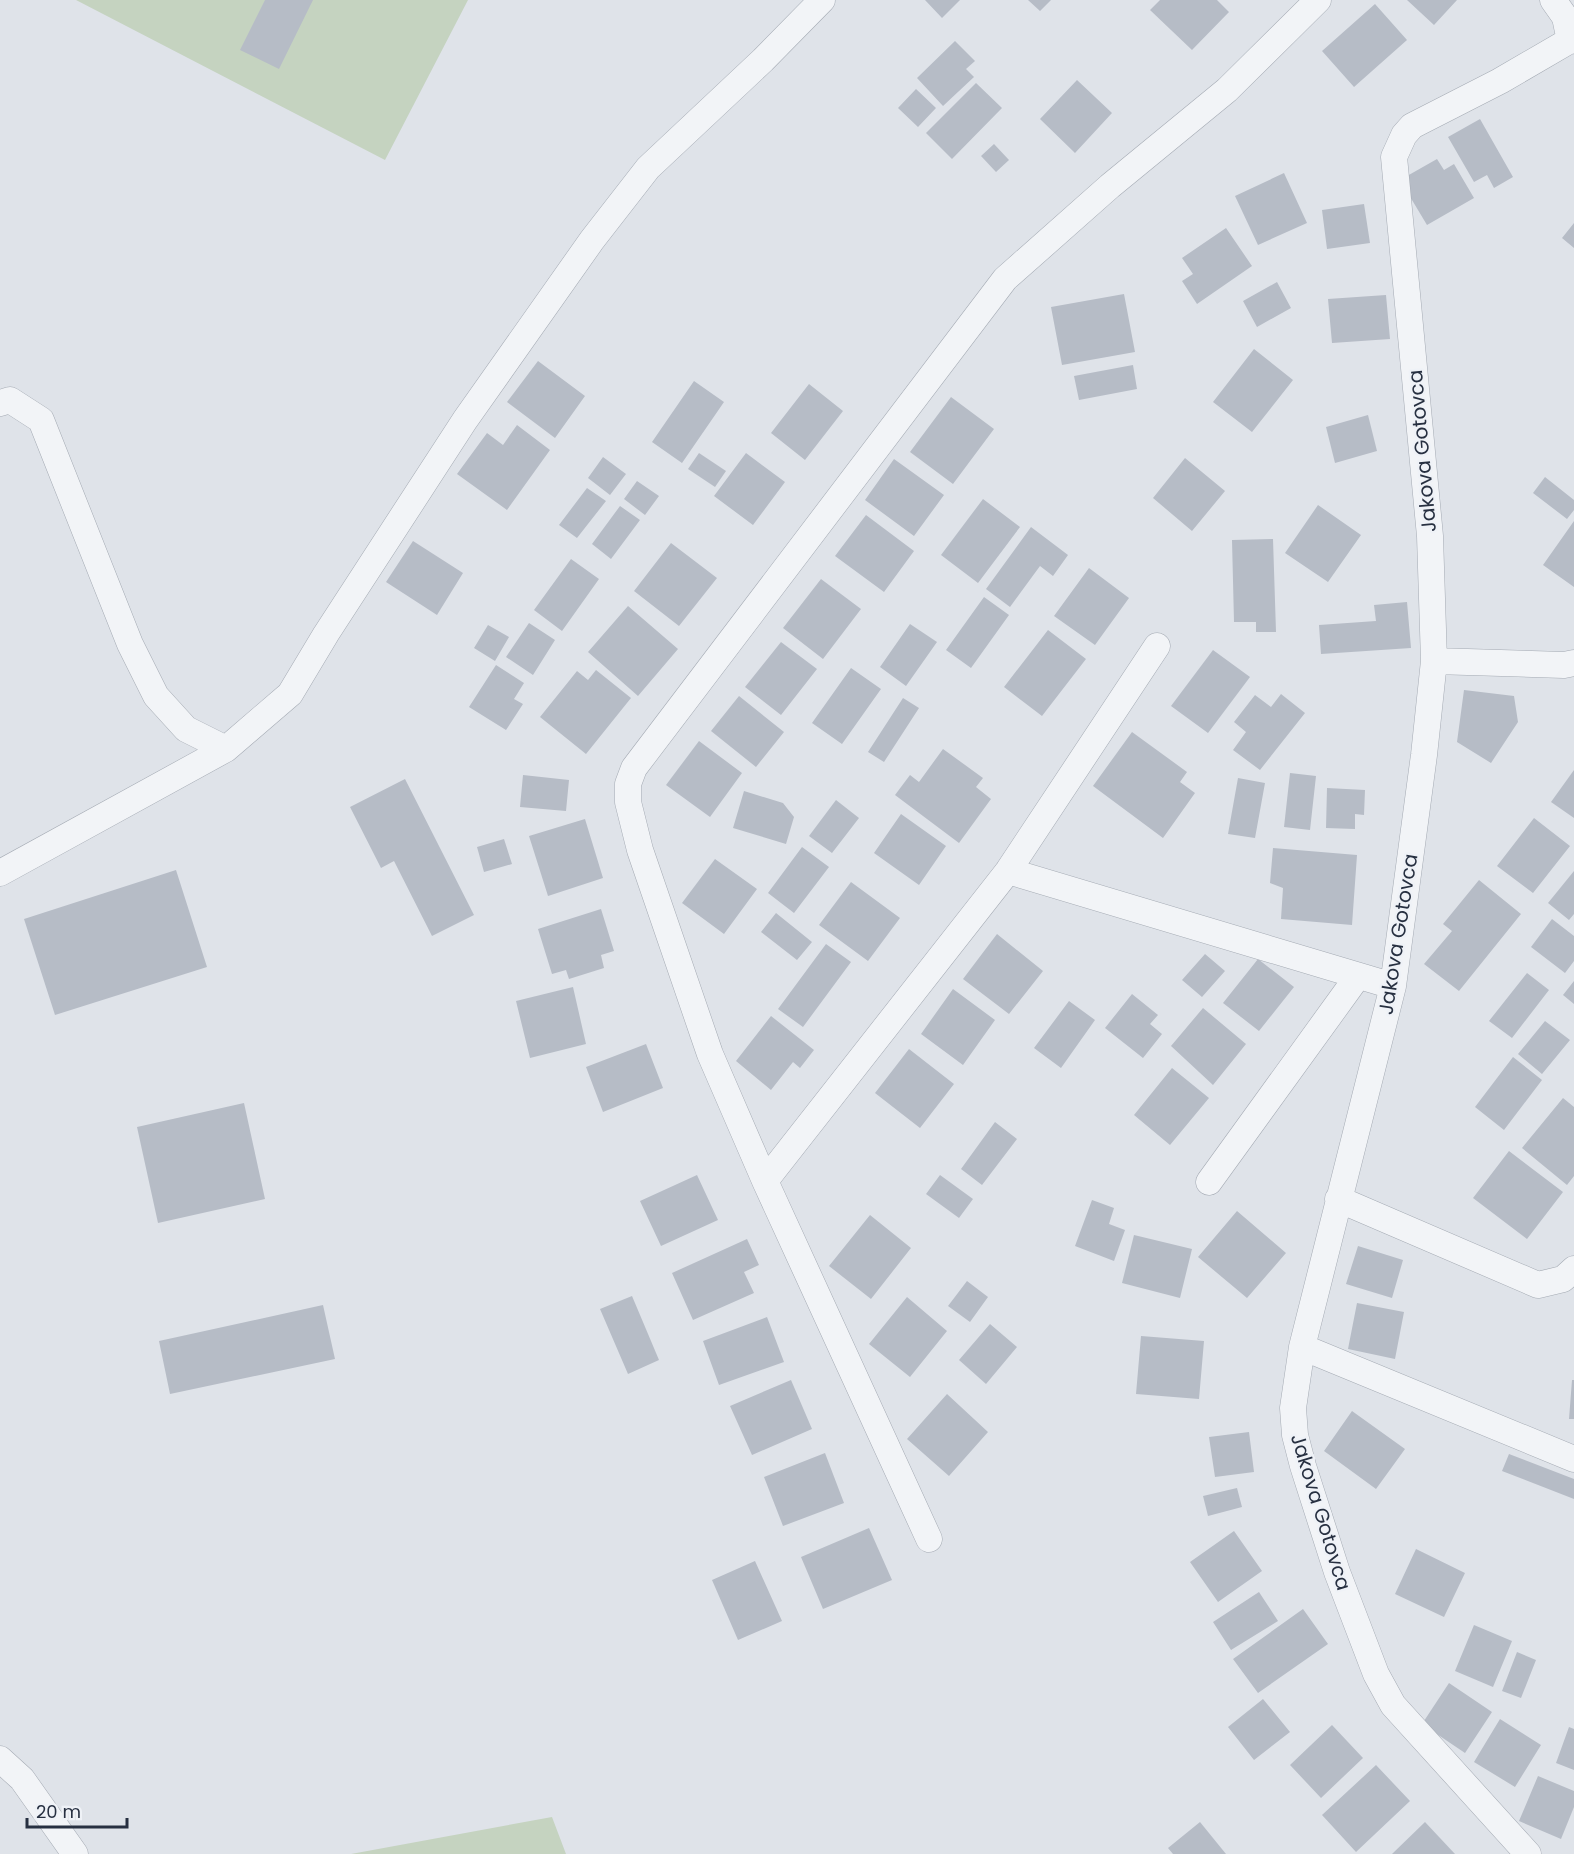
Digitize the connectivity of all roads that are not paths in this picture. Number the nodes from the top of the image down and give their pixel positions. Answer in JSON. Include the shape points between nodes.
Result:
{"nodes":[{"id":1,"x":822,"y":0,"type":"edge"},
{"id":2,"x":1318,"y":0,"type":"edge"},
{"id":3,"x":1554,"y":0,"type":"edge"},
{"id":4,"x":1572,"y":40,"type":"edge"},
{"id":5,"x":0,"y":403,"type":"edge"},
{"id":6,"x":1158,"y":646,"type":"dead end"},
{"id":7,"x":1434,"y":661,"type":"junction"},
{"id":8,"x":1574,"y":663,"type":"edge"},
{"id":9,"x":226,"y":749,"type":"junction"},
{"id":10,"x":1008,"y":871,"type":"junction"},
{"id":11,"x":0,"y":873,"type":"edge"},
{"id":12,"x":1358,"y":976,"type":"junction"},
{"id":13,"x":1393,"y":986,"type":"junction"},
{"id":14,"x":765,"y":1181,"type":"junction"},
{"id":15,"x":1209,"y":1182,"type":"dead end"},
{"id":16,"x":1338,"y":1199,"type":"junction"},
{"id":17,"x":1574,"y":1269,"type":"edge"},
{"id":18,"x":1302,"y":1347,"type":"junction"},
{"id":19,"x":1574,"y":1459,"type":"edge"},
{"id":20,"x":929,"y":1539,"type":"dead end"},
{"id":21,"x":0,"y":1759,"type":"edge"},
{"id":22,"x":75,"y":1854,"type":"edge"},
{"id":23,"x":1528,"y":1854,"type":"edge"}],
"edges":[{"from":1,"to":9,"type":"street","via":[[648,168],[465,420],[290,694]]},
{"from":2,"to":14,"type":"street","via":[[1227,90],[1005,279],[634,768],[628,784],[628,802],[640,850],[710,1054]]},
{"from":3,"to":4,"type":"street","via":[[1565,17]]},
{"from":4,"to":7,"type":"street","name":"Jakova Gotovca","via":[[1413,126],[1394,157],[1430,536]]},
{"from":5,"to":9,"type":"street","via":[[10,400],[41,420],[130,644],[156,696],[186,729]]},
{"from":6,"to":10,"type":"street"},
{"from":7,"to":8,"type":"street"},
{"from":7,"to":13,"type":"street","name":"Jakova Gotovca"},
{"from":9,"to":11,"type":"street"},
{"from":10,"to":12,"type":"street"},
{"from":10,"to":14,"type":"street"},
{"from":12,"to":13,"type":"street"},
{"from":12,"to":15,"type":"street"},
{"from":13,"to":16,"type":"street","name":"Jakova Gotovca"},
{"from":14,"to":20,"type":"street"},
{"from":16,"to":17,"type":"street","via":[[1538,1285],[1563,1279]]},
{"from":16,"to":18,"type":"street","name":"Jakova Gotovca"},
{"from":18,"to":19,"type":"street"},
{"from":18,"to":23,"type":"street","name":"Jakova Gotovca","via":[[1293,1408],[1295,1435],[1337,1572],[1376,1674],[1399,1713]]},
{"from":21,"to":22,"type":"street","via":[[22,1779]]}]}
